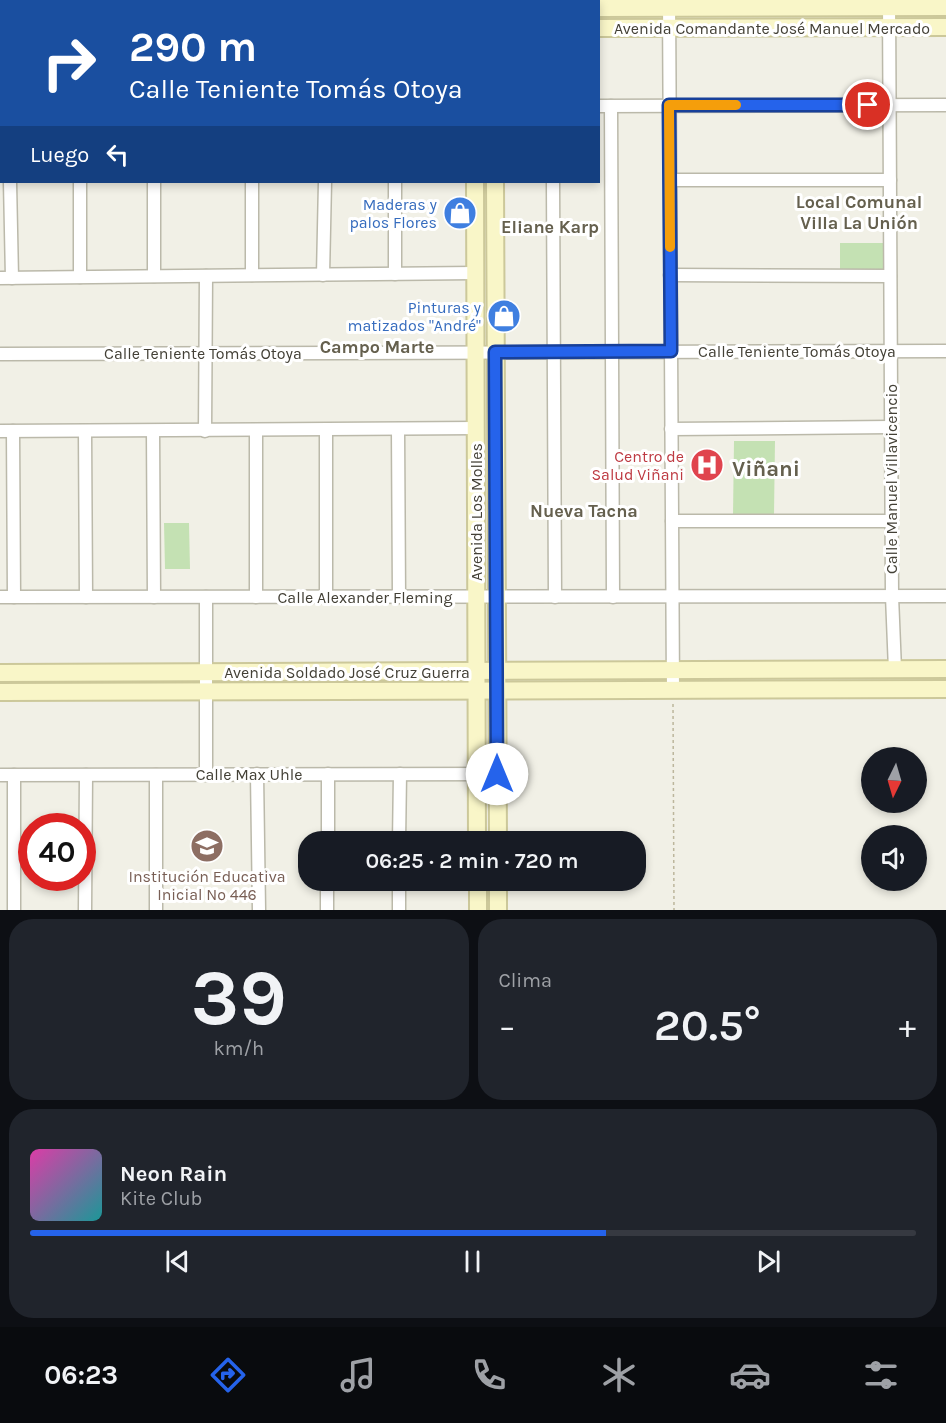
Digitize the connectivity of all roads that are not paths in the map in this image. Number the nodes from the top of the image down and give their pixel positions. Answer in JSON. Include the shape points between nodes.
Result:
{"nodes":[{"id":1,"x":889,"y":3,"type":"edge"},
{"id":2,"x":669,"y":4,"type":"edge"},
{"id":3,"x":946,"y":7,"type":"edge"},
{"id":4,"x":600,"y":8,"type":"edge"},
{"id":5,"x":889,"y":27,"type":"junction"},
{"id":6,"x":946,"y":27,"type":"edge"},
{"id":7,"x":600,"y":28,"type":"edge"},
{"id":8,"x":669,"y":28,"type":"junction"},
{"id":9,"x":669,"y":105,"type":"junction"},
{"id":10,"x":890,"y":105,"type":"junction"},
{"id":11,"x":946,"y":105,"type":"edge"},
{"id":12,"x":605,"y":106,"type":"edge"},
{"id":13,"x":670,"y":180,"type":"junction"},
{"id":14,"x":890,"y":180,"type":"junction"},
{"id":15,"x":10,"y":183,"type":"edge"},
{"id":16,"x":80,"y":183,"type":"edge"},
{"id":17,"x":154,"y":183,"type":"edge"},
{"id":18,"x":252,"y":183,"type":"edge"},
{"id":19,"x":325,"y":183,"type":"edge"},
{"id":20,"x":395,"y":183,"type":"edge"},
{"id":21,"x":475,"y":183,"type":"edge"},
{"id":22,"x":495,"y":183,"type":"edge"},
{"id":23,"x":553,"y":183,"type":"edge"},
{"id":24,"x":475,"y":273,"type":"junction"},
{"id":25,"x":395,"y":274,"type":"junction"},
{"id":26,"x":252,"y":275,"type":"junction"},
{"id":27,"x":323,"y":275,"type":"junction"},
{"id":28,"x":670,"y":275,"type":"junction"},
{"id":29,"x":154,"y":276,"type":"junction"},
{"id":30,"x":206,"y":276,"type":"junction"},
{"id":31,"x":890,"y":276,"type":"junction"},
{"id":32,"x":80,"y":277,"type":"junction"},
{"id":33,"x":6,"y":278,"type":"edge"},
{"id":34,"x":554,"y":351,"type":"junction"},
{"id":35,"x":611,"y":351,"type":"junction"},
{"id":36,"x":671,"y":351,"type":"junction"},
{"id":37,"x":891,"y":351,"type":"junction"},
{"id":38,"x":946,"y":351,"type":"edge"},
{"id":39,"x":476,"y":352,"type":"junction"},
{"id":40,"x":495,"y":352,"type":"junction"},
{"id":41,"x":205,"y":353,"type":"junction"},
{"id":42,"x":0,"y":354,"type":"edge"},
{"id":43,"x":891,"y":427,"type":"junction"},
{"id":44,"x":476,"y":428,"type":"junction"},
{"id":45,"x":398,"y":429,"type":"junction"},
{"id":46,"x":671,"y":429,"type":"junction"},
{"id":47,"x":256,"y":430,"type":"junction"},
{"id":48,"x":326,"y":430,"type":"junction"},
{"id":49,"x":14,"y":431,"type":"junction"},
{"id":50,"x":85,"y":431,"type":"junction"},
{"id":51,"x":153,"y":431,"type":"junction"},
{"id":52,"x":205,"y":431,"type":"junction"},
{"id":53,"x":0,"y":432,"type":"edge"},
{"id":54,"x":672,"y":521,"type":"junction"},
{"id":55,"x":892,"y":521,"type":"junction"},
{"id":56,"x":892,"y":596,"type":"junction"},
{"id":57,"x":946,"y":596,"type":"edge"},
{"id":58,"x":0,"y":597,"type":"edge"},
{"id":59,"x":14,"y":597,"type":"junction"},
{"id":60,"x":86,"y":597,"type":"junction"},
{"id":61,"x":154,"y":597,"type":"junction"},
{"id":62,"x":206,"y":597,"type":"junction"},
{"id":63,"x":256,"y":597,"type":"junction"},
{"id":64,"x":326,"y":597,"type":"junction"},
{"id":65,"x":399,"y":597,"type":"junction"},
{"id":66,"x":477,"y":597,"type":"junction"},
{"id":67,"x":496,"y":597,"type":"junction"},
{"id":68,"x":555,"y":597,"type":"junction"},
{"id":69,"x":613,"y":597,"type":"junction"},
{"id":70,"x":672,"y":597,"type":"junction"},
{"id":71,"x":895,"y":669,"type":"junction"},
{"id":72,"x":946,"y":669,"type":"edge"},
{"id":73,"x":673,"y":670,"type":"junction"},
{"id":74,"x":477,"y":671,"type":"junction"},
{"id":75,"x":497,"y":671,"type":"junction"},
{"id":76,"x":206,"y":672,"type":"junction"},
{"id":77,"x":0,"y":673,"type":"edge"},
{"id":78,"x":946,"y":689,"type":"edge"},
{"id":79,"x":477,"y":690,"type":"junction"},
{"id":80,"x":497,"y":690,"type":"junction"},
{"id":81,"x":673,"y":690,"type":"junction"},
{"id":82,"x":0,"y":692,"type":"edge"},
{"id":83,"x":206,"y":692,"type":"junction"},
{"id":84,"x":206,"y":774,"type":"junction"},
{"id":85,"x":257,"y":774,"type":"junction"},
{"id":86,"x":328,"y":774,"type":"junction"},
{"id":87,"x":399,"y":774,"type":"junction"},
{"id":88,"x":477,"y":774,"type":"junction"},
{"id":89,"x":497,"y":774,"type":"junction"},
{"id":90,"x":0,"y":775,"type":"edge"},
{"id":91,"x":14,"y":775,"type":"junction"},
{"id":92,"x":86,"y":775,"type":"junction"},
{"id":93,"x":156,"y":775,"type":"junction"},
{"id":94,"x":327,"y":831,"type":"edge"},
{"id":95,"x":399,"y":831,"type":"edge"},
{"id":96,"x":477,"y":831,"type":"edge"},
{"id":97,"x":498,"y":831,"type":"edge"},
{"id":98,"x":327,"y":891,"type":"edge"},
{"id":99,"x":399,"y":891,"type":"edge"},
{"id":100,"x":478,"y":891,"type":"edge"},
{"id":101,"x":498,"y":891,"type":"edge"},
{"id":102,"x":14,"y":910,"type":"edge"},
{"id":103,"x":85,"y":910,"type":"edge"},
{"id":104,"x":156,"y":910,"type":"edge"},
{"id":105,"x":259,"y":910,"type":"edge"},
{"id":106,"x":327,"y":910,"type":"edge"},
{"id":107,"x":399,"y":910,"type":"edge"},
{"id":108,"x":478,"y":910,"type":"edge"},
{"id":109,"x":498,"y":910,"type":"edge"}],
"edges":[{"from":1,"to":2,"type":"street","name":"Avenida Comandante José Manuel Mercado"},
{"from":1,"to":3,"type":"street","name":"Avenida Comandante José Manuel Mercado"},
{"from":1,"to":5,"type":"street","name":"Calle Manuel Villavicencio"},
{"from":2,"to":4,"type":"street","name":"Avenida Comandante José Manuel Mercado"},
{"from":2,"to":8,"type":"street"},
{"from":5,"to":6,"type":"street","name":"Avenida Comandante José Manuel Mercado"},
{"from":5,"to":8,"type":"street","name":"Avenida Comandante José Manuel Mercado"},
{"from":5,"to":10,"type":"street","name":"Calle Manuel Villavicencio"},
{"from":7,"to":8,"type":"street","name":"Avenida Comandante José Manuel Mercado"},
{"from":8,"to":9,"type":"street"},
{"from":9,"to":10,"type":"street"},
{"from":9,"to":12,"type":"street"},
{"from":9,"to":13,"type":"street"},
{"from":10,"to":11,"type":"street"},
{"from":10,"to":14,"type":"street","name":"Calle Manuel Villavicencio"},
{"from":12,"to":35,"type":"street"},
{"from":13,"to":14,"type":"street"},
{"from":13,"to":28,"type":"street"},
{"from":14,"to":31,"type":"street","name":"Calle Manuel Villavicencio"},
{"from":15,"to":33,"type":"street"},
{"from":16,"to":32,"type":"street"},
{"from":17,"to":29,"type":"street"},
{"from":18,"to":26,"type":"street"},
{"from":19,"to":27,"type":"street"},
{"from":20,"to":25,"type":"street"},
{"from":21,"to":24,"type":"street","name":"Avenida Los Molles"},
{"from":22,"to":40,"type":"street","name":"Avenida Los Molles"},
{"from":23,"to":34,"type":"street"},
{"from":24,"to":25,"type":"street"},
{"from":24,"to":39,"type":"street","name":"Avenida Los Molles"},
{"from":25,"to":27,"type":"street"},
{"from":26,"to":27,"type":"street"},
{"from":26,"to":30,"type":"street"},
{"from":28,"to":31,"type":"street"},
{"from":28,"to":36,"type":"street"},
{"from":29,"to":30,"type":"street"},
{"from":29,"to":32,"type":"street"},
{"from":30,"to":41,"type":"street"},
{"from":31,"to":37,"type":"street","name":"Calle Manuel Villavicencio"},
{"from":32,"to":33,"type":"street"},
{"from":34,"to":35,"type":"street","name":"Calle Teniente Tomás Otoya"},
{"from":34,"to":40,"type":"street","name":"Calle Teniente Tomás Otoya"},
{"from":34,"to":68,"type":"street"},
{"from":35,"to":36,"type":"street","name":"Calle Teniente Tomás Otoya"},
{"from":35,"to":69,"type":"street"},
{"from":36,"to":37,"type":"street","name":"Calle Teniente Tomás Otoya"},
{"from":36,"to":46,"type":"street"},
{"from":37,"to":38,"type":"street","name":"Calle Teniente Tomás Otoya"},
{"from":37,"to":43,"type":"street","name":"Calle Manuel Villavicencio"},
{"from":39,"to":40,"type":"street","name":"Calle Teniente Tomás Otoya"},
{"from":39,"to":41,"type":"street","name":"Calle Teniente Tomás Otoya"},
{"from":39,"to":44,"type":"street","name":"Avenida Los Molles"},
{"from":40,"to":67,"type":"street","name":"Avenida Los Molles"},
{"from":41,"to":42,"type":"street","name":"Calle Teniente Tomás Otoya"},
{"from":41,"to":52,"type":"street"},
{"from":43,"to":46,"type":"street"},
{"from":43,"to":55,"type":"street","name":"Calle Manuel Villavicencio"},
{"from":44,"to":45,"type":"street"},
{"from":44,"to":66,"type":"street","name":"Avenida Los Molles"},
{"from":45,"to":48,"type":"street"},
{"from":45,"to":65,"type":"street"},
{"from":46,"to":54,"type":"street"},
{"from":47,"to":48,"type":"street"},
{"from":47,"to":52,"type":"street"},
{"from":47,"to":63,"type":"street"},
{"from":48,"to":64,"type":"street"},
{"from":49,"to":50,"type":"street"},
{"from":49,"to":53,"type":"street"},
{"from":49,"to":59,"type":"street"},
{"from":50,"to":51,"type":"street"},
{"from":50,"to":60,"type":"street"},
{"from":51,"to":52,"type":"street"},
{"from":51,"to":61,"type":"street"},
{"from":54,"to":55,"type":"street"},
{"from":54,"to":70,"type":"street"},
{"from":55,"to":56,"type":"street","name":"Calle Manuel Villavicencio"},
{"from":56,"to":57,"type":"street","name":"Calle Alexander Fleming"},
{"from":56,"to":70,"type":"street","name":"Calle Alexander Fleming"},
{"from":56,"to":71,"type":"street","name":"Calle Manuel Villavicencio"},
{"from":58,"to":59,"type":"street","name":"Calle Alexander Fleming"},
{"from":59,"to":60,"type":"street","name":"Calle Alexander Fleming"},
{"from":60,"to":61,"type":"street","name":"Calle Alexander Fleming"},
{"from":61,"to":62,"type":"street","name":"Calle Alexander Fleming"},
{"from":62,"to":63,"type":"street","name":"Calle Alexander Fleming"},
{"from":62,"to":76,"type":"street"},
{"from":63,"to":64,"type":"street","name":"Calle Alexander Fleming"},
{"from":64,"to":65,"type":"street","name":"Calle Alexander Fleming"},
{"from":65,"to":66,"type":"street","name":"Calle Alexander Fleming"},
{"from":66,"to":67,"type":"street","name":"Calle Alexander Fleming"},
{"from":66,"to":74,"type":"street","name":"Avenida Los Molles"},
{"from":67,"to":68,"type":"street","name":"Calle Alexander Fleming"},
{"from":67,"to":75,"type":"street","name":"Avenida Los Molles"},
{"from":68,"to":69,"type":"street","name":"Calle Alexander Fleming"},
{"from":69,"to":70,"type":"street","name":"Calle Alexander Fleming"},
{"from":70,"to":73,"type":"street"},
{"from":71,"to":72,"type":"street","name":"Avenida Soldado José Cruz Guerra"},
{"from":71,"to":73,"type":"street","name":"Avenida Soldado José Cruz Guerra"},
{"from":73,"to":75,"type":"street","name":"Avenida Soldado José Cruz Guerra"},
{"from":73,"to":81,"type":"street"},
{"from":74,"to":75,"type":"street","name":"Avenida Soldado José Cruz Guerra"},
{"from":74,"to":76,"type":"street","name":"Avenida Soldado José Cruz Guerra"},
{"from":74,"to":79,"type":"street","name":"Avenida Los Molles"},
{"from":75,"to":80,"type":"street","name":"Avenida Los Molles"},
{"from":76,"to":77,"type":"street","name":"Avenida Soldado José Cruz Guerra"},
{"from":76,"to":83,"type":"street"},
{"from":78,"to":81,"type":"street","name":"Avenida Soldado José Cruz Guerra"},
{"from":79,"to":80,"type":"street","name":"Avenida Soldado José Cruz Guerra"},
{"from":79,"to":83,"type":"street","name":"Avenida Soldado José Cruz Guerra"},
{"from":79,"to":88,"type":"street","name":"Avenida Los Molles"},
{"from":80,"to":81,"type":"street","name":"Avenida Soldado José Cruz Guerra"},
{"from":80,"to":89,"type":"street","name":"Avenida Los Molles"},
{"from":82,"to":83,"type":"street","name":"Avenida Soldado José Cruz Guerra"},
{"from":83,"to":84,"type":"street"},
{"from":84,"to":85,"type":"street","name":"Calle Max Uhle"},
{"from":84,"to":93,"type":"street","name":"Calle Max Uhle"},
{"from":85,"to":86,"type":"street","name":"Calle Max Uhle"},
{"from":85,"to":105,"type":"street"},
{"from":86,"to":87,"type":"street","name":"Calle Max Uhle"},
{"from":86,"to":94,"type":"street"},
{"from":87,"to":88,"type":"street","name":"Calle Max Uhle"},
{"from":87,"to":95,"type":"street"},
{"from":88,"to":89,"type":"street","name":"Calle Max Uhle"},
{"from":88,"to":96,"type":"street","name":"Avenida Los Molles"},
{"from":89,"to":97,"type":"street","name":"Avenida Los Molles"},
{"from":90,"to":91,"type":"street","name":"Calle Max Uhle"},
{"from":91,"to":92,"type":"street","name":"Calle Max Uhle"},
{"from":91,"to":102,"type":"street"},
{"from":92,"to":93,"type":"street","name":"Calle Max Uhle"},
{"from":92,"to":103,"type":"street"},
{"from":93,"to":104,"type":"street"},
{"from":98,"to":106,"type":"street"},
{"from":99,"to":107,"type":"street"},
{"from":100,"to":108,"type":"street"},
{"from":101,"to":109,"type":"street"}]}
